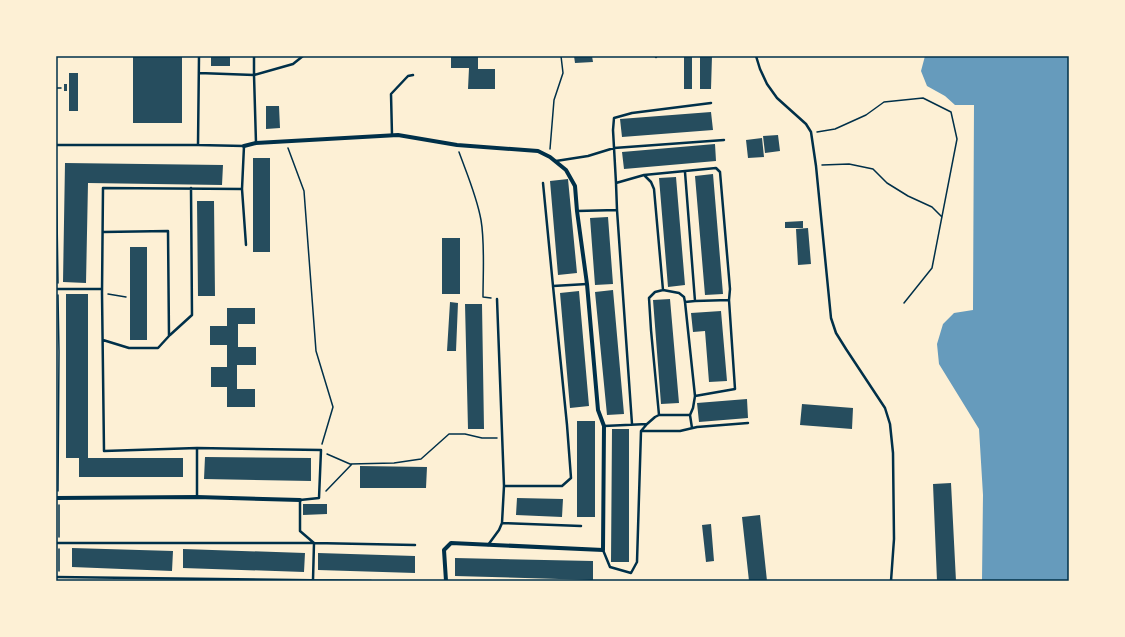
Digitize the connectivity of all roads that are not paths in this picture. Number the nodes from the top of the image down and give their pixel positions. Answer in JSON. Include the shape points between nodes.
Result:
{"nodes":[{"id":1,"x":199,"y":56,"type":"edge"},
{"id":2,"x":254,"y":56,"type":"edge"},
{"id":3,"x":303,"y":56,"type":"edge"},
{"id":4,"x":756,"y":56,"type":"edge"},
{"id":5,"x":199,"y":73,"type":"junction"},
{"id":6,"x":254,"y":75,"type":"junction"},
{"id":7,"x":413,"y":75,"type":"dead end"},
{"id":8,"x":710,"y":103,"type":"dead end"},
{"id":9,"x":392,"y":135,"type":"junction"},
{"id":10,"x":724,"y":140,"type":"dead end"},
{"id":11,"x":256,"y":143,"type":"junction"},
{"id":12,"x":56,"y":145,"type":"edge"},
{"id":13,"x":198,"y":145,"type":"junction"},
{"id":14,"x":244,"y":146,"type":"junction"},
{"id":15,"x":614,"y":148,"type":"junction"},
{"id":16,"x":556,"y":161,"type":"junction"},
{"id":17,"x":685,"y":172,"type":"junction"},
{"id":18,"x":644,"y":176,"type":"junction"},
{"id":19,"x":543,"y":183,"type":"dead end"},
{"id":20,"x":616,"y":183,"type":"junction"},
{"id":21,"x":191,"y":188,"type":"junction"},
{"id":22,"x":242,"y":189,"type":"junction"},
{"id":23,"x":617,"y":210,"type":"junction"},
{"id":24,"x":577,"y":211,"type":"junction"},
{"id":25,"x":103,"y":232,"type":"junction"},
{"id":26,"x":246,"y":245,"type":"dead end"},
{"id":27,"x":587,"y":284,"type":"junction"},
{"id":28,"x":553,"y":286,"type":"junction"},
{"id":29,"x":57,"y":290,"type":"edge"},
{"id":30,"x":663,"y":290,"type":"junction"},
{"id":31,"x":102,"y":291,"type":"junction"},
{"id":32,"x":497,"y":298,"type":"road end"},
{"id":33,"x":728,"y":300,"type":"junction"},
{"id":34,"x":695,"y":301,"type":"junction"},
{"id":35,"x":685,"y":302,"type":"junction"},
{"id":36,"x":170,"y":336,"type":"junction"},
{"id":37,"x":103,"y":340,"type":"junction"},
{"id":38,"x":695,"y":396,"type":"junction"},
{"id":39,"x":690,"y":414,"type":"junction"},
{"id":40,"x":659,"y":415,"type":"junction"},
{"id":41,"x":748,"y":423,"type":"dead end"},
{"id":42,"x":632,"y":424,"type":"junction"},
{"id":43,"x":647,"y":424,"type":"junction"},
{"id":44,"x":604,"y":426,"type":"junction"},
{"id":45,"x":692,"y":428,"type":"junction"},
{"id":46,"x":641,"y":431,"type":"junction"},
{"id":47,"x":197,"y":448,"type":"junction"},
{"id":48,"x":504,"y":486,"type":"junction"},
{"id":49,"x":197,"y":497,"type":"junction"},
{"id":50,"x":57,"y":498,"type":"edge"},
{"id":51,"x":300,"y":500,"type":"junction"},
{"id":52,"x":502,"y":523,"type":"junction"},
{"id":53,"x":581,"y":526,"type":"dead end"},
{"id":54,"x":57,"y":542,"type":"edge"},
{"id":55,"x":314,"y":543,"type":"junction"},
{"id":56,"x":415,"y":545,"type":"dead end"},
{"id":57,"x":488,"y":545,"type":"junction"},
{"id":58,"x":603,"y":550,"type":"junction"},
{"id":59,"x":57,"y":577,"type":"edge"},
{"id":60,"x":313,"y":580,"type":"junction"},
{"id":61,"x":371,"y":581,"type":"edge"},
{"id":62,"x":446,"y":581,"type":"edge"},
{"id":63,"x":891,"y":581,"type":"edge"}],
"edges":[{"from":1,"to":5,"type":"lane"},
{"from":2,"to":6,"type":"lane"},
{"from":3,"to":6,"type":"lane","via":[[292,64]]},
{"from":4,"to":63,"type":"lane","via":[[760,70],[777,98],[806,124],[811,132],[831,318],[836,333],[885,408],[890,424],[894,508]]},
{"from":5,"to":6,"type":"lane"},
{"from":5,"to":13,"type":"lane"},
{"from":6,"to":11,"type":"lane"},
{"from":7,"to":9,"type":"lane","via":[[408,76],[391,94]]},
{"from":8,"to":15,"type":"lane","via":[[632,113],[614,118]]},
{"from":9,"to":11,"type":"street"},
{"from":9,"to":16,"type":"street","via":[[457,145],[538,151]]},
{"from":10,"to":15,"type":"lane"},
{"from":11,"to":14,"type":"street"},
{"from":12,"to":13,"type":"lane"},
{"from":13,"to":14,"type":"lane"},
{"from":14,"to":22,"type":"lane"},
{"from":15,"to":16,"type":"lane","via":[[588,156]]},
{"from":15,"to":20,"type":"lane"},
{"from":16,"to":24,"type":"street","via":[[566,170],[575,186]]},
{"from":17,"to":18,"type":"lane"},
{"from":17,"to":33,"type":"lane","via":[[716,168],[720,172],[730,289]]},
{"from":17,"to":34,"type":"lane"},
{"from":18,"to":20,"type":"lane"},
{"from":18,"to":30,"type":"lane","via":[[654,189]]},
{"from":19,"to":28,"type":"lane"},
{"from":20,"to":23,"type":"lane"},
{"from":21,"to":22,"type":"lane"},
{"from":21,"to":25,"type":"lane","via":[[103,188]]},
{"from":21,"to":36,"type":"lane","via":[[192,315]]},
{"from":22,"to":26,"type":"lane"},
{"from":23,"to":24,"type":"lane"},
{"from":23,"to":42,"type":"lane"},
{"from":24,"to":27,"type":"street"},
{"from":25,"to":31,"type":"lane"},
{"from":25,"to":36,"type":"lane","via":[[168,231]]},
{"from":27,"to":28,"type":"lane"},
{"from":27,"to":44,"type":"street","via":[[598,410]]},
{"from":28,"to":48,"type":"lane","via":[[571,478],[562,486]]},
{"from":29,"to":31,"type":"lane"},
{"from":30,"to":35,"type":"lane","via":[[679,293]]},
{"from":30,"to":40,"type":"lane","via":[[655,292],[649,298]]},
{"from":31,"to":37,"type":"lane"},
{"from":32,"to":48,"type":"lane"},
{"from":33,"to":34,"type":"lane"},
{"from":33,"to":38,"type":"lane","via":[[735,390]]},
{"from":34,"to":35,"type":"lane"},
{"from":35,"to":38,"type":"lane"},
{"from":36,"to":37,"type":"lane","via":[[158,348],[129,348]]},
{"from":37,"to":47,"type":"lane","via":[[104,451]]},
{"from":38,"to":39,"type":"lane"},
{"from":39,"to":40,"type":"lane"},
{"from":39,"to":45,"type":"lane"},
{"from":40,"to":43,"type":"lane"},
{"from":41,"to":45,"type":"lane"},
{"from":42,"to":43,"type":"lane"},
{"from":42,"to":44,"type":"lane"},
{"from":43,"to":46,"type":"lane"},
{"from":44,"to":58,"type":"street"},
{"from":45,"to":46,"type":"lane","via":[[680,431]]},
{"from":46,"to":58,"type":"lane","via":[[638,562],[631,573],[610,567]]},
{"from":47,"to":49,"type":"lane"},
{"from":47,"to":51,"type":"lane","via":[[320,450],[319,498]]},
{"from":48,"to":52,"type":"lane"},
{"from":49,"to":50,"type":"street"},
{"from":49,"to":51,"type":"street"},
{"from":51,"to":55,"type":"lane","via":[[300,531]]},
{"from":52,"to":53,"type":"lane"},
{"from":52,"to":57,"type":"lane"},
{"from":54,"to":55,"type":"lane"},
{"from":55,"to":56,"type":"lane"},
{"from":55,"to":60,"type":"lane"},
{"from":57,"to":58,"type":"street"},
{"from":57,"to":62,"type":"street","via":[[451,543],[444,550]]},
{"from":59,"to":60,"type":"lane"},
{"from":60,"to":61,"type":"lane"}]}
